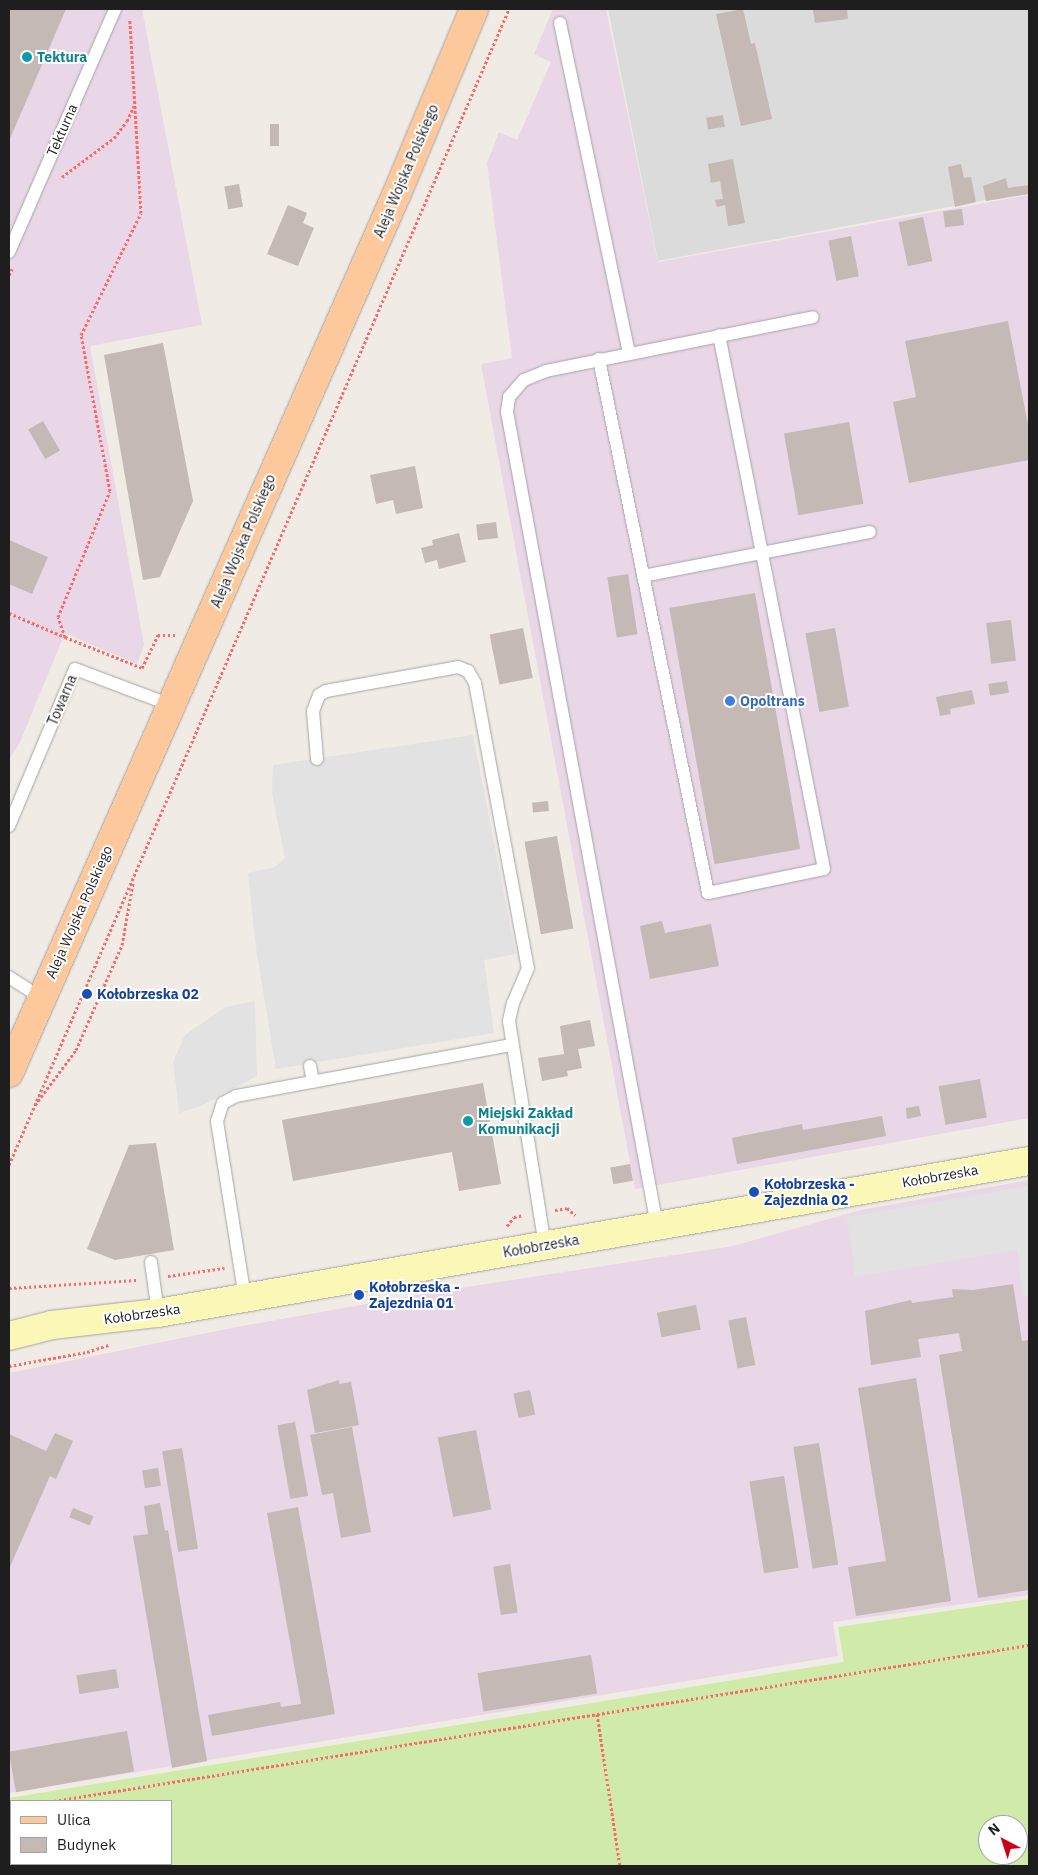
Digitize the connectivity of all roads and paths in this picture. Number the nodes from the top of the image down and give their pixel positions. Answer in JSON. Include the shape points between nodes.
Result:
{"nodes":[{"id":1,"x":115,"y":9,"type":"edge"},
{"id":2,"x":474,"y":9,"type":"edge"},
{"id":3,"x":509,"y":9,"type":"edge"},
{"id":4,"x":130,"y":18,"type":"dead end"},
{"id":5,"x":560,"y":23,"type":"dead end"},
{"id":6,"x":135,"y":103,"type":"junction"},
{"id":7,"x":55,"y":183,"type":"dead end"},
{"id":8,"x":9,"y":252,"type":"edge"},
{"id":9,"x":13,"y":267,"type":"dead end"},
{"id":10,"x":9,"y":275,"type":"edge"},
{"id":11,"x":813,"y":316,"type":"dead end"},
{"id":12,"x":719,"y":335,"type":"junction"},
{"id":13,"x":629,"y":354,"type":"junction"},
{"id":14,"x":599,"y":359,"type":"junction"},
{"id":15,"x":870,"y":532,"type":"dead end"},
{"id":16,"x":762,"y":553,"type":"junction"},
{"id":17,"x":643,"y":576,"type":"junction"},
{"id":18,"x":9,"y":613,"type":"edge"},
{"id":19,"x":65,"y":637,"type":"junction"},
{"id":20,"x":198,"y":644,"type":"junction"},
{"id":21,"x":227,"y":658,"type":"junction"},
{"id":22,"x":171,"y":706,"type":"junction"},
{"id":23,"x":317,"y":759,"type":"dead end"},
{"id":24,"x":13,"y":804,"type":"edge"},
{"id":25,"x":9,"y":826,"type":"edge"},
{"id":26,"x":134,"y":880,"type":"junction"},
{"id":27,"x":9,"y":978,"type":"edge"},
{"id":28,"x":40,"y":998,"type":"junction"},
{"id":29,"x":512,"y":1046,"type":"junction"},
{"id":30,"x":310,"y":1066,"type":"dead end"},
{"id":31,"x":9,"y":1073,"type":"edge"},
{"id":32,"x":313,"y":1082,"type":"junction"},
{"id":33,"x":31,"y":1110,"type":"junction"},
{"id":34,"x":1029,"y":1161,"type":"edge"},
{"id":35,"x":9,"y":1165,"type":"edge"},
{"id":36,"x":540,"y":1213,"type":"junction"},
{"id":37,"x":582,"y":1214,"type":"dead end"},
{"id":38,"x":658,"y":1226,"type":"junction"},
{"id":39,"x":501,"y":1229,"type":"dead end"},
{"id":40,"x":545,"y":1245,"type":"junction"},
{"id":41,"x":151,"y":1262,"type":"dead end"},
{"id":42,"x":240,"y":1265,"type":"junction"},
{"id":43,"x":153,"y":1278,"type":"junction"},
{"id":44,"x":9,"y":1288,"type":"edge"},
{"id":45,"x":245,"y":1298,"type":"junction"},
{"id":46,"x":158,"y":1313,"type":"junction"},
{"id":47,"x":9,"y":1318,"type":"edge"},
{"id":48,"x":52,"y":1325,"type":"junction"},
{"id":49,"x":9,"y":1336,"type":"edge"},
{"id":50,"x":1029,"y":1645,"type":"edge"},
{"id":51,"x":597,"y":1714,"type":"junction"},
{"id":52,"x":60,"y":1800,"type":"edge"},
{"id":53,"x":620,"y":1866,"type":"edge"}],
"edges":[{"from":1,"to":8,"type":"lane","name":"Tekturna"},
{"from":2,"to":20,"type":"main road","name":"Aleja Wojska Polskiego","via":[[394,200]]},
{"from":3,"to":21,"type":"path"},
{"from":4,"to":6,"type":"path"},
{"from":5,"to":13,"type":"lane"},
{"from":6,"to":7,"type":"path","via":[[114,138]]},
{"from":6,"to":19,"type":"path","via":[[141,213],[81,335],[110,490],[58,617]]},
{"from":9,"to":10,"type":"path"},
{"from":11,"to":12,"type":"lane"},
{"from":12,"to":13,"type":"lane"},
{"from":12,"to":16,"type":"lane"},
{"from":13,"to":14,"type":"lane"},
{"from":14,"to":17,"type":"lane"},
{"from":14,"to":38,"type":"lane","via":[[546,371],[524,380],[509,397],[507,412]]},
{"from":15,"to":16,"type":"lane"},
{"from":16,"to":17,"type":"lane"},
{"from":16,"to":17,"type":"lane","via":[[824,868],[708,893]]},
{"from":18,"to":19,"type":"path"},
{"from":19,"to":20,"type":"path","via":[[142,668],[158,635],[172,634]]},
{"from":20,"to":21,"type":"path"},
{"from":20,"to":22,"type":"main road","name":"Aleja Wojska Polskiego"},
{"from":21,"to":26,"type":"path"},
{"from":22,"to":24,"type":"lane","name":"Towarna","via":[[75,669]]},
{"from":22,"to":28,"type":"main road","name":"Aleja Wojska Polskiego"},
{"from":23,"to":29,"type":"lane","via":[[313,711],[319,695],[326,691],[458,667],[468,671],[475,683],[528,968],[509,1021]]},
{"from":24,"to":25,"type":"lane","name":"Towarna"},
{"from":26,"to":33,"type":"path","via":[[115,914]]},
{"from":26,"to":33,"type":"path","via":[[122,945],[76,1050]]},
{"from":27,"to":28,"type":"lane"},
{"from":28,"to":31,"type":"main road","name":"Aleja Wojska Polskiego"},
{"from":29,"to":32,"type":"lane"},
{"from":29,"to":36,"type":"lane"},
{"from":30,"to":32,"type":"lane"},
{"from":32,"to":42,"type":"lane","via":[[236,1096],[222,1103],[218,1111]]},
{"from":33,"to":35,"type":"path"},
{"from":34,"to":38,"type":"street","name":"Kołobrzeska"},
{"from":36,"to":37,"type":"path","via":[[567,1208],[575,1215]]},
{"from":36,"to":39,"type":"path","via":[[514,1217]]},
{"from":36,"to":40,"type":"lane"},
{"from":38,"to":40,"type":"street","name":"Kołobrzeska"},
{"from":40,"to":45,"type":"street","name":"Kołobrzeska"},
{"from":41,"to":43,"type":"lane"},
{"from":42,"to":43,"type":"path"},
{"from":42,"to":45,"type":"lane"},
{"from":43,"to":44,"type":"path","via":[[112,1284]]},
{"from":43,"to":46,"type":"lane"},
{"from":45,"to":46,"type":"street","name":"Kołobrzeska"},
{"from":46,"to":48,"type":"street","name":"Kołobrzeska"},
{"from":47,"to":48,"type":"street","name":"Kołobrzeska"},
{"from":48,"to":49,"type":"street","name":"Kołobrzeska"},
{"from":50,"to":51,"type":"path"},
{"from":51,"to":52,"type":"path"},
{"from":51,"to":53,"type":"path"}]}
